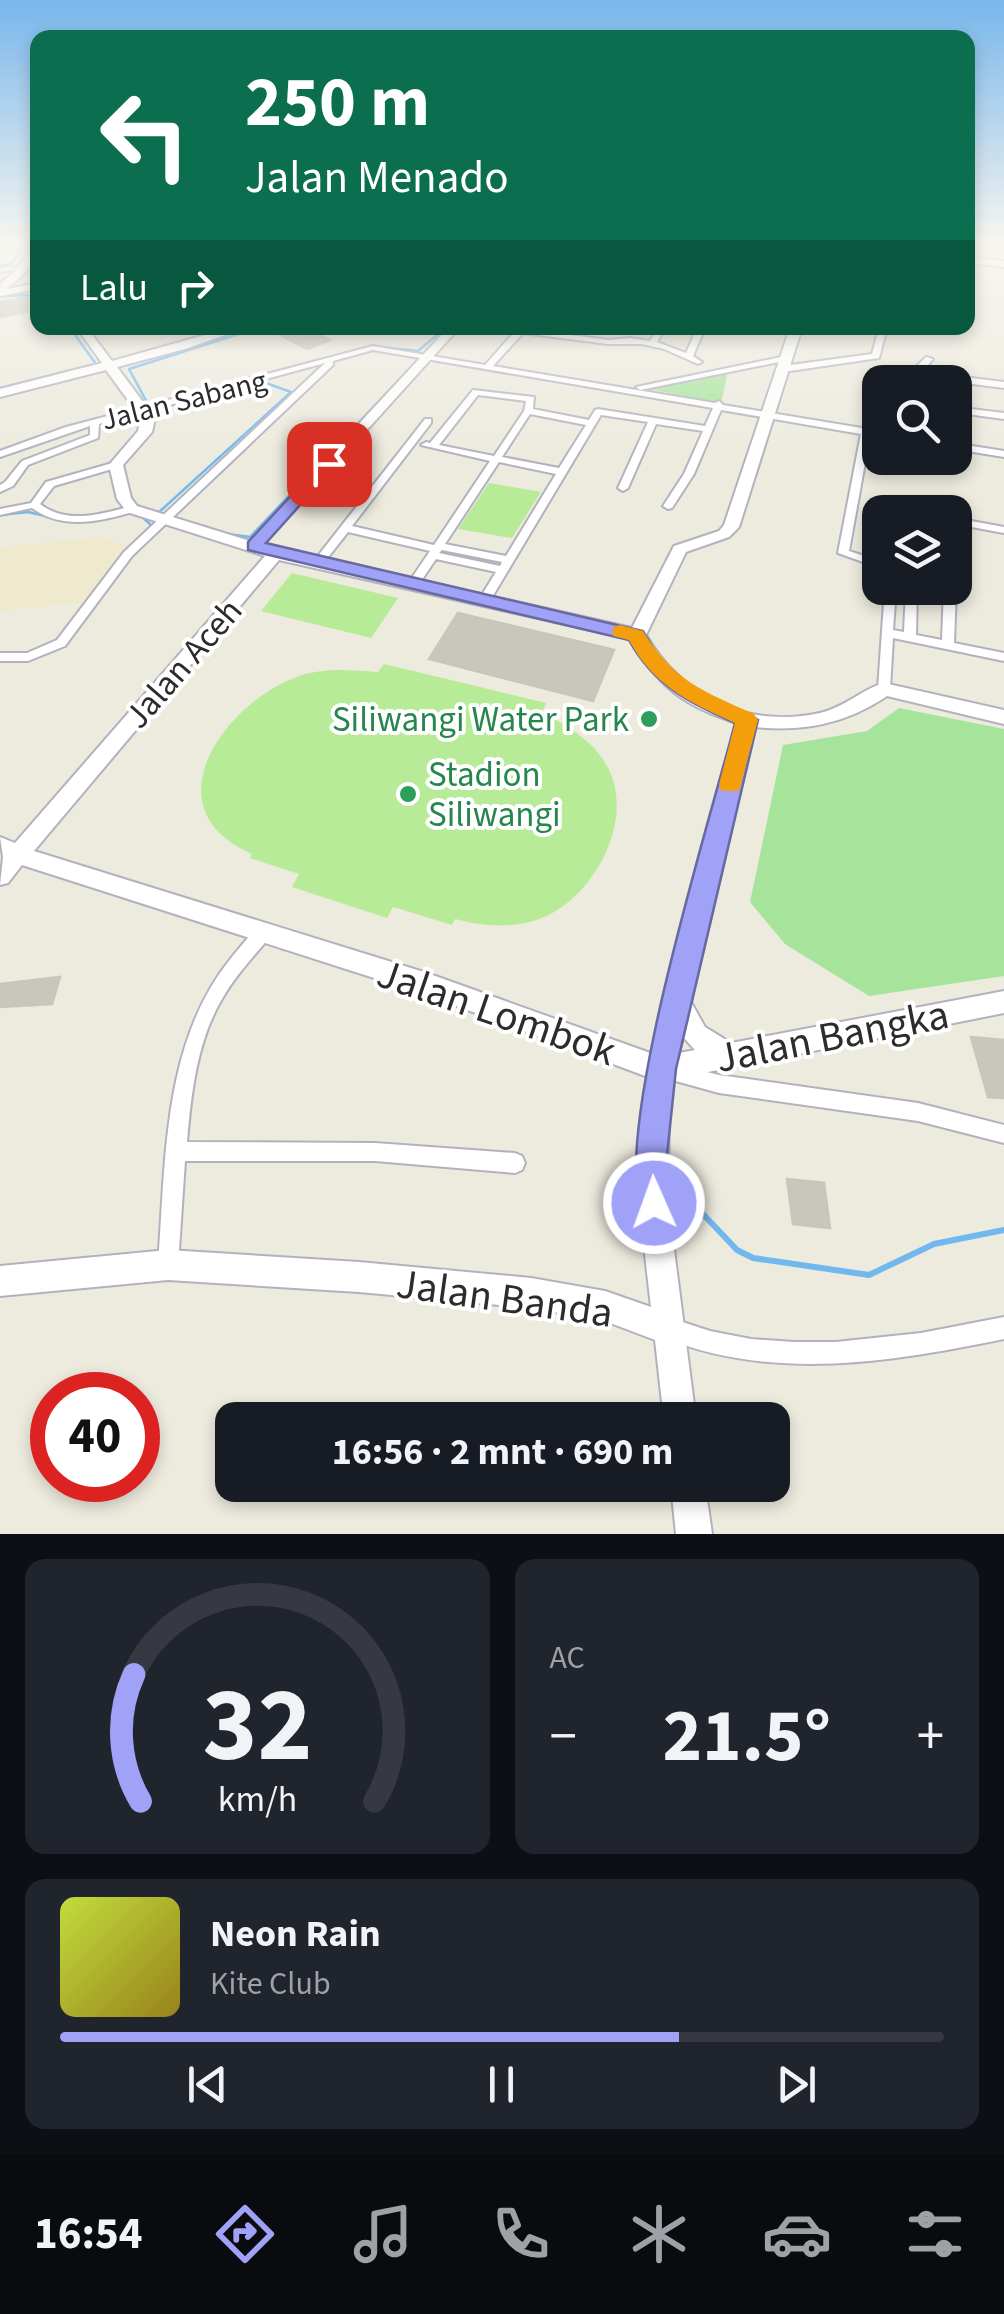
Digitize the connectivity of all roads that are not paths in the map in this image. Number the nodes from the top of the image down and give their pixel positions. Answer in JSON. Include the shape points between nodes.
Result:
{"nodes":[{"id":1,"x":88,"y":335,"type":"edge"},
{"id":2,"x":216,"y":335,"type":"edge"},
{"id":3,"x":447,"y":335,"type":"edge"},
{"id":4,"x":512,"y":335,"type":"edge"},
{"id":5,"x":573,"y":335,"type":"edge"},
{"id":6,"x":656,"y":335,"type":"edge"},
{"id":7,"x":701,"y":335,"type":"edge"},
{"id":8,"x":794,"y":335,"type":"edge"},
{"id":9,"x":881,"y":335,"type":"edge"},
{"id":10,"x":650,"y":345,"type":"junction"},
{"id":11,"x":428,"y":355,"type":"junction"},
{"id":12,"x":336,"y":358,"type":"junction"},
{"id":13,"x":929,"y":359,"type":"dead end"},
{"id":14,"x":701,"y":364,"type":"junction"},
{"id":15,"x":784,"y":364,"type":"junction"},
{"id":16,"x":113,"y":365,"type":"junction"},
{"id":17,"x":488,"y":365,"type":"junction"},
{"id":18,"x":924,"y":365,"type":"edge"},
{"id":19,"x":267,"y":379,"type":"junction"},
{"id":20,"x":972,"y":383,"type":"edge"},
{"id":21,"x":1004,"y":385,"type":"edge"},
{"id":22,"x":630,"y":389,"type":"junction"},
{"id":23,"x":299,"y":391,"type":"junction"},
{"id":24,"x":0,"y":393,"type":"edge"},
{"id":25,"x":720,"y":404,"type":"junction"},
{"id":26,"x":972,"y":405,"type":"edge"},
{"id":27,"x":972,"y":410,"type":"edge"},
{"id":28,"x":144,"y":411,"type":"junction"},
{"id":29,"x":528,"y":411,"type":"junction"},
{"id":30,"x":1004,"y":412,"type":"edge"},
{"id":31,"x":768,"y":414,"type":"junction"},
{"id":32,"x":654,"y":419,"type":"junction"},
{"id":33,"x":428,"y":421,"type":"dead end"},
{"id":34,"x":94,"y":423,"type":"junction"},
{"id":35,"x":592,"y":423,"type":"junction"},
{"id":36,"x":708,"y":429,"type":"junction"},
{"id":37,"x":862,"y":431,"type":"edge"},
{"id":38,"x":411,"y":442,"type":"junction"},
{"id":39,"x":433,"y":446,"type":"junction"},
{"id":40,"x":972,"y":449,"type":"edge"},
{"id":41,"x":862,"y":452,"type":"edge"},
{"id":42,"x":0,"y":454,"type":"edge"},
{"id":43,"x":1004,"y":454,"type":"edge"},
{"id":44,"x":496,"y":459,"type":"junction"},
{"id":45,"x":116,"y":465,"type":"junction"},
{"id":46,"x":562,"y":472,"type":"junction"},
{"id":47,"x":0,"y":488,"type":"edge"},
{"id":48,"x":623,"y":488,"type":"dead end"},
{"id":49,"x":34,"y":505,"type":"junction"},
{"id":50,"x":668,"y":506,"type":"dead end"},
{"id":51,"x":132,"y":508,"type":"junction"},
{"id":52,"x":0,"y":512,"type":"edge"},
{"id":53,"x":162,"y":520,"type":"junction"},
{"id":54,"x":972,"y":524,"type":"edge"},
{"id":55,"x":345,"y":528,"type":"junction"},
{"id":56,"x":1004,"y":530,"type":"edge"},
{"id":57,"x":254,"y":546,"type":"junction"},
{"id":58,"x":436,"y":550,"type":"junction"},
{"id":59,"x":275,"y":554,"type":"junction"},
{"id":60,"x":862,"y":559,"type":"edge"},
{"id":61,"x":318,"y":563,"type":"junction"},
{"id":62,"x":505,"y":565,"type":"junction"},
{"id":63,"x":413,"y":584,"type":"junction"},
{"id":64,"x":484,"y":600,"type":"junction"},
{"id":65,"x":890,"y":605,"type":"edge"},
{"id":66,"x":911,"y":605,"type":"edge"},
{"id":67,"x":949,"y":605,"type":"edge"},
{"id":68,"x":889,"y":634,"type":"junction"},
{"id":69,"x":636,"y":635,"type":"junction"},
{"id":70,"x":910,"y":638,"type":"junction"},
{"id":71,"x":948,"y":646,"type":"junction"},
{"id":72,"x":1004,"y":656,"type":"edge"},
{"id":73,"x":0,"y":657,"type":"edge"},
{"id":74,"x":884,"y":689,"type":"junction"},
{"id":75,"x":1004,"y":717,"type":"edge"},
{"id":76,"x":747,"y":720,"type":"junction"},
{"id":77,"x":9,"y":851,"type":"edge"},
{"id":78,"x":0,"y":876,"type":"edge"},
{"id":79,"x":264,"y":932,"type":"junction"},
{"id":80,"x":677,"y":1000,"type":"junction"},
{"id":81,"x":1004,"y":1002,"type":"edge"},
{"id":82,"x":728,"y":1056,"type":"junction"},
{"id":83,"x":661,"y":1069,"type":"junction"},
{"id":84,"x":740,"y":1086,"type":"junction"},
{"id":85,"x":1004,"y":1134,"type":"edge"},
{"id":86,"x":178,"y":1151,"type":"junction"},
{"id":87,"x":514,"y":1163,"type":"dead end"},
{"id":88,"x":168,"y":1265,"type":"junction"},
{"id":89,"x":0,"y":1281,"type":"edge"},
{"id":90,"x":1004,"y":1328,"type":"edge"},
{"id":91,"x":668,"y":1329,"type":"junction"},
{"id":92,"x":678,"y":1402,"type":"edge"},
{"id":93,"x":690,"y":1502,"type":"edge"},
{"id":94,"x":694,"y":1534,"type":"edge"}],
"edges":[{"from":1,"to":16,"type":"street"},
{"from":2,"to":16,"type":"street"},
{"from":3,"to":11,"type":"street"},
{"from":4,"to":17,"type":"street"},
{"from":5,"to":10,"type":"street"},
{"from":6,"to":10,"type":"street"},
{"from":7,"to":14,"type":"street"},
{"from":8,"to":15,"type":"street"},
{"from":9,"to":15,"type":"street","via":[[876,356]]},
{"from":10,"to":14,"type":"street"},
{"from":11,"to":12,"type":"street","name":"Jalan Sabang","via":[[372,348]]},
{"from":11,"to":17,"type":"street","name":"Jalan Sabang"},
{"from":11,"to":57,"type":"street"},
{"from":12,"to":19,"type":"street","name":"Jalan Sabang"},
{"from":12,"to":23,"type":"street"},
{"from":13,"to":18,"type":"street"},
{"from":14,"to":15,"type":"street"},
{"from":14,"to":22,"type":"street"},
{"from":15,"to":31,"type":"street"},
{"from":16,"to":24,"type":"street"},
{"from":16,"to":28,"type":"street"},
{"from":17,"to":22,"type":"street","name":"Jalan Sabang"},
{"from":19,"to":23,"type":"street"},
{"from":19,"to":28,"type":"street","name":"Jalan Sabang"},
{"from":20,"to":21,"type":"street"},
{"from":22,"to":25,"type":"street","name":"Jalan Sabang"},
{"from":23,"to":53,"type":"street"},
{"from":25,"to":31,"type":"street","name":"Jalan Sabang"},
{"from":25,"to":36,"type":"street"},
{"from":26,"to":30,"type":"street"},
{"from":27,"to":30,"type":"street"},
{"from":28,"to":34,"type":"street","name":"Jalan Sabang"},
{"from":28,"to":45,"type":"street","via":[[145,432]]},
{"from":29,"to":35,"type":"street"},
{"from":29,"to":39,"type":"street","via":[[531,399],[477,391]]},
{"from":29,"to":44,"type":"street"},
{"from":31,"to":37,"type":"street","name":"Jalan Sabang"},
{"from":31,"to":69,"type":"street","via":[[728,532],[680,549]]},
{"from":32,"to":35,"type":"street","via":[[602,411]]},
{"from":32,"to":36,"type":"street"},
{"from":32,"to":48,"type":"street"},
{"from":33,"to":38,"type":"street"},
{"from":34,"to":42,"type":"street","name":"Jalan Sabang"},
{"from":34,"to":47,"type":"street","via":[[95,436],[25,463]]},
{"from":35,"to":46,"type":"street"},
{"from":36,"to":50,"type":"street"},
{"from":38,"to":39,"type":"street"},
{"from":38,"to":55,"type":"street"},
{"from":39,"to":44,"type":"street"},
{"from":40,"to":43,"type":"street"},
{"from":41,"to":60,"type":"street","via":[[842,553]]},
{"from":44,"to":46,"type":"street"},
{"from":44,"to":58,"type":"street"},
{"from":45,"to":49,"type":"street","via":[[50,484]]},
{"from":45,"to":51,"type":"street"},
{"from":46,"to":62,"type":"street"},
{"from":49,"to":51,"type":"street","via":[[78,519]]},
{"from":49,"to":52,"type":"street"},
{"from":51,"to":53,"type":"street"},
{"from":53,"to":57,"type":"street"},
{"from":53,"to":73,"type":"street","via":[[60,643],[28,656]]},
{"from":54,"to":56,"type":"street"},
{"from":55,"to":58,"type":"street"},
{"from":55,"to":61,"type":"street"},
{"from":57,"to":59,"type":"street"},
{"from":58,"to":62,"type":"street"},
{"from":58,"to":63,"type":"street"},
{"from":59,"to":61,"type":"street"},
{"from":59,"to":77,"type":"street","name":"Jalan Aceh"},
{"from":61,"to":63,"type":"street"},
{"from":62,"to":64,"type":"street"},
{"from":63,"to":64,"type":"street"},
{"from":64,"to":69,"type":"street"},
{"from":65,"to":68,"type":"street"},
{"from":66,"to":70,"type":"street"},
{"from":67,"to":71,"type":"street"},
{"from":68,"to":70,"type":"street"},
{"from":68,"to":74,"type":"street"},
{"from":69,"to":76,"type":"street","via":[[651,662],[681,690]]},
{"from":70,"to":71,"type":"street"},
{"from":71,"to":72,"type":"street"},
{"from":74,"to":75,"type":"street"},
{"from":74,"to":76,"type":"street","via":[[827,718]]},
{"from":76,"to":80,"type":"street"},
{"from":77,"to":78,"type":"street","name":"Jalan Aceh"},
{"from":77,"to":79,"type":"street","name":"Jalan Lombok"},
{"from":79,"to":83,"type":"street","name":"Jalan Lombok"},
{"from":79,"to":86,"type":"street","via":[[209,1006],[196,1040]]},
{"from":80,"to":82,"type":"street","via":[[696,1036]]},
{"from":80,"to":83,"type":"street"},
{"from":81,"to":82,"type":"street","name":"Jalan Bangka"},
{"from":82,"to":83,"type":"street","name":"Jalan Bangka"},
{"from":82,"to":84,"type":"street","via":[[727,1074]]},
{"from":83,"to":84,"type":"street","name":"Jalan Lombok"},
{"from":83,"to":91,"type":"street","via":[[651,1155]]},
{"from":84,"to":85,"type":"street","name":"Jalan Lombok","via":[[879,1105]]},
{"from":86,"to":87,"type":"street","via":[[375,1152]]},
{"from":86,"to":88,"type":"street"},
{"from":88,"to":89,"type":"street","name":"Jalan Banda"},
{"from":88,"to":91,"type":"street","name":"Jalan Banda","via":[[531,1293],[605,1306]]},
{"from":90,"to":91,"type":"street","name":"Jalan Banda","via":[[891,1348],[806,1353],[732,1347]]},
{"from":91,"to":92,"type":"street"},
{"from":93,"to":94,"type":"street"}]}
